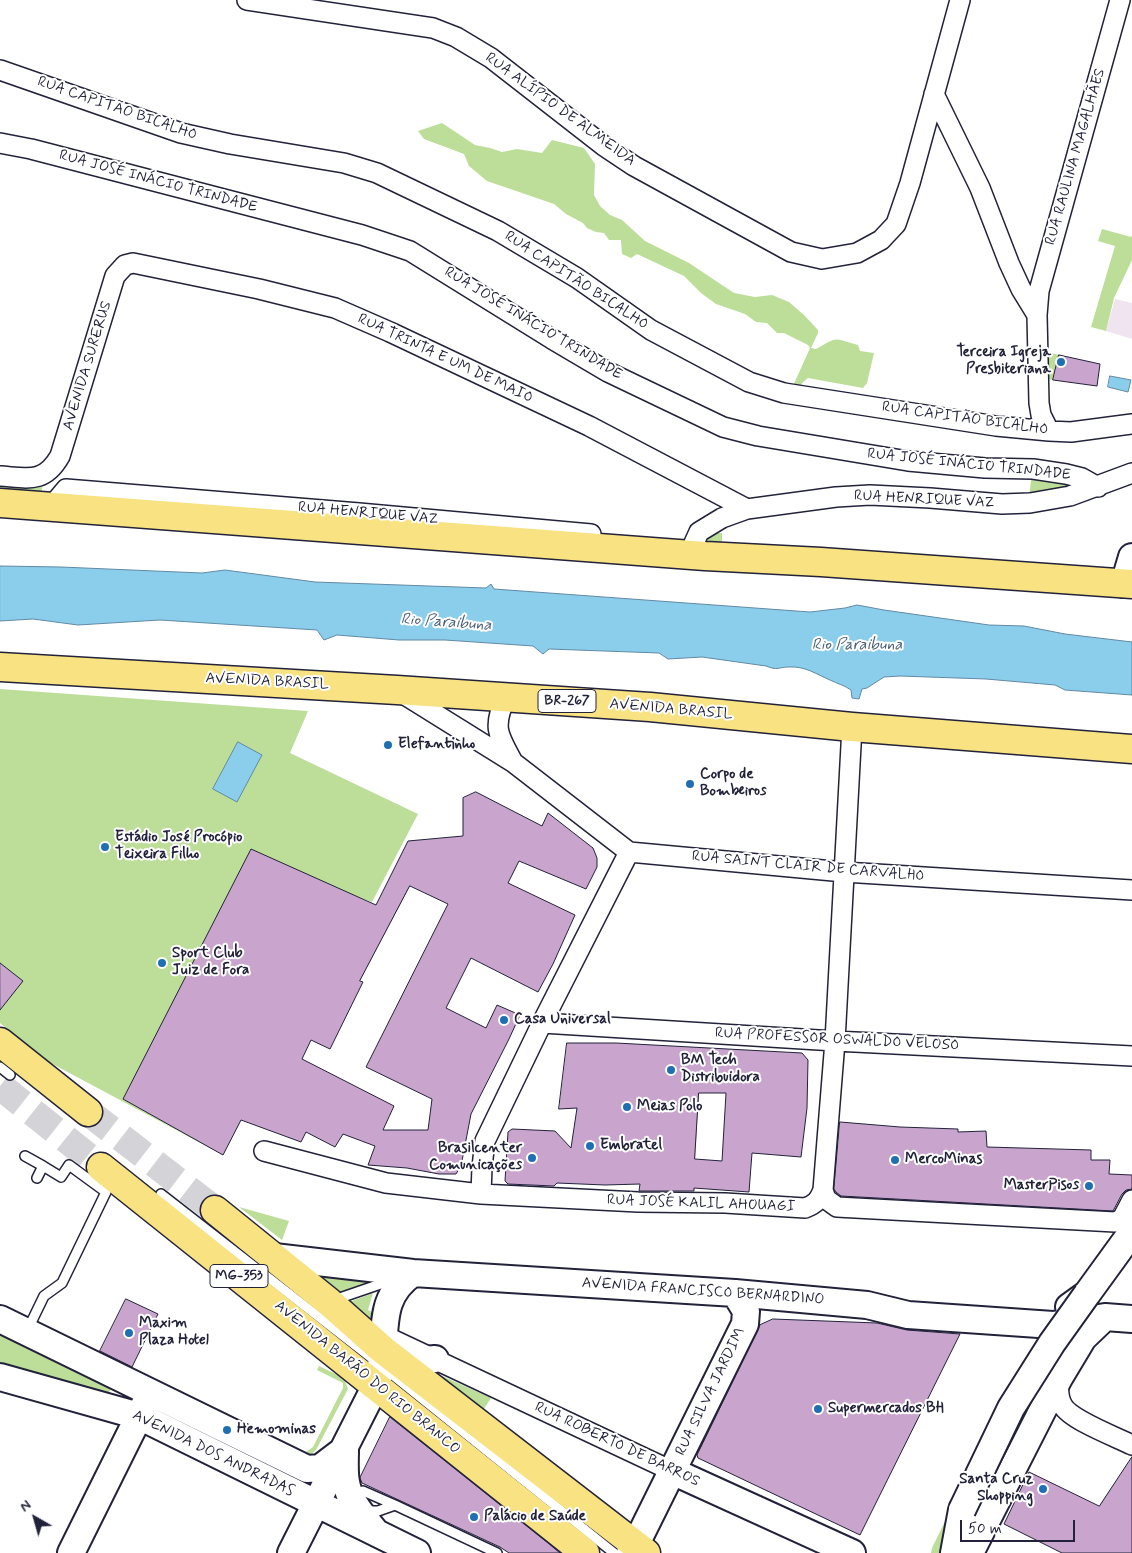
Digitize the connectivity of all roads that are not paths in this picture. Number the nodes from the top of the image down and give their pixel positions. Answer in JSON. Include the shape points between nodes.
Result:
{"nodes":[{"id":1,"x":247,"y":0,"type":"edge"},
{"id":2,"x":960,"y":0,"type":"edge"},
{"id":3,"x":1120,"y":0,"type":"edge"},
{"id":4,"x":0,"y":70,"type":"edge"},
{"id":5,"x":934,"y":94,"type":"junction"},
{"id":6,"x":0,"y":143,"type":"edge"},
{"id":7,"x":125,"y":265,"type":"joint"},
{"id":8,"x":1037,"y":316,"type":"junction"},
{"id":9,"x":1132,"y":424,"type":"edge"},
{"id":10,"x":1049,"y":431,"type":"junction"},
{"id":11,"x":1132,"y":473,"type":"edge"},
{"id":12,"x":0,"y":476,"type":"edge"},
{"id":13,"x":1098,"y":487,"type":"junction"},
{"id":14,"x":0,"y":503,"type":"edge"},
{"id":15,"x":747,"y":509,"type":"junction"},
{"id":16,"x":699,"y":550,"type":"junction"},
{"id":17,"x":1132,"y":557,"type":"edge"},
{"id":18,"x":1128,"y":584,"type":"edge"},
{"id":19,"x":0,"y":667,"type":"edge"},
{"id":20,"x":397,"y":690,"type":"junction"},
{"id":21,"x":506,"y":697,"type":"junction"},
{"id":22,"x":852,"y":727,"type":"junction"},
{"id":23,"x":1132,"y":749,"type":"edge"},
{"id":24,"x":514,"y":763,"type":"junction"},
{"id":25,"x":629,"y":852,"type":"junction"},
{"id":26,"x":844,"y":872,"type":"junction"},
{"id":27,"x":1132,"y":890,"type":"edge"},
{"id":28,"x":542,"y":1023,"type":"junction"},
{"id":29,"x":835,"y":1041,"type":"junction"},
{"id":30,"x":0,"y":1042,"type":"edge"},
{"id":31,"x":1132,"y":1056,"type":"edge"},
{"id":32,"x":0,"y":1067,"type":"edge"},
{"id":33,"x":10,"y":1075,"type":"dead end"},
{"id":34,"x":88,"y":1112,"type":"tunnel mouth"},
{"id":35,"x":264,"y":1151,"type":"dead end"},
{"id":36,"x":25,"y":1156,"type":"dead end"},
{"id":37,"x":43,"y":1166,"type":"junction"},
{"id":38,"x":101,"y":1167,"type":"tunnel mouth"},
{"id":39,"x":37,"y":1178,"type":"dead end"},
{"id":40,"x":823,"y":1190,"type":"junction"},
{"id":41,"x":161,"y":1194,"type":"dead end"},
{"id":42,"x":481,"y":1194,"type":"junction"},
{"id":43,"x":1132,"y":1200,"type":"edge"},
{"id":44,"x":215,"y":1210,"type":"tunnel mouth"},
{"id":45,"x":1127,"y":1226,"type":"edge"},
{"id":46,"x":274,"y":1257,"type":"junction"},
{"id":47,"x":413,"y":1273,"type":"junction"},
{"id":48,"x":735,"y":1293,"type":"junction"},
{"id":49,"x":1087,"y":1294,"type":"junction"},
{"id":50,"x":296,"y":1299,"type":"junction"},
{"id":51,"x":329,"y":1302,"type":"junction"},
{"id":52,"x":867,"y":1305,"type":"junction"},
{"id":53,"x":1105,"y":1317,"type":"junction"},
{"id":54,"x":0,"y":1319,"type":"edge"},
{"id":55,"x":1132,"y":1319,"type":"edge"},
{"id":56,"x":27,"y":1332,"type":"junction"},
{"id":57,"x":381,"y":1359,"type":"junction"},
{"id":58,"x":429,"y":1370,"type":"junction"},
{"id":59,"x":0,"y":1377,"type":"edge"},
{"id":60,"x":1059,"y":1378,"type":"junction"},
{"id":61,"x":150,"y":1392,"type":"junction"},
{"id":62,"x":139,"y":1416,"type":"junction"},
{"id":63,"x":1132,"y":1445,"type":"edge"},
{"id":64,"x":345,"y":1449,"type":"junction"},
{"id":65,"x":672,"y":1471,"type":"junction"},
{"id":66,"x":360,"y":1500,"type":"junction"},
{"id":67,"x":317,"y":1504,"type":"junction"},
{"id":68,"x":395,"y":1505,"type":"junction"},
{"id":69,"x":376,"y":1533,"type":"junction"},
{"id":70,"x":632,"y":1551,"type":"edge"},
{"id":71,"x":71,"y":1553,"type":"edge"},
{"id":72,"x":291,"y":1553,"type":"edge"},
{"id":73,"x":417,"y":1553,"type":"edge"},
{"id":74,"x":498,"y":1553,"type":"edge"},
{"id":75,"x":585,"y":1553,"type":"edge"},
{"id":76,"x":852,"y":1553,"type":"edge"},
{"id":77,"x":954,"y":1553,"type":"edge"},
{"id":78,"x":970,"y":1553,"type":"edge"}],
"edges":[{"from":1,"to":5,"type":"street","name":"RUA ALÍPIO DE ALMEIDA","via":[[433,28],[456,37],[491,58],[634,166],[791,252],[822,259],[857,253],[881,240],[896,224],[910,183],[904,169],[921,108]]},
{"from":2,"to":5,"type":"street"},
{"from":3,"to":8,"type":"street","name":"RUA RAULINA MAGALHÃES","via":[[1039,291]]},
{"from":4,"to":10,"type":"street","name":"RUA CAPITÃO BICALHO","via":[[181,133],[344,163],[377,173],[498,231],[577,278],[651,330],[749,382],[784,393],[996,426]]},
{"from":5,"to":8,"type":"street","via":[[980,188],[1021,289]]},
{"from":6,"to":13,"type":"street","name":"RUA JOSÉ INÁCIO TRINDADE","via":[[390,243],[410,251],[608,372],[722,427],[908,461],[1066,474]]},
{"from":7,"to":12,"type":"street","name":"AVENIDA SURERUS","via":[[115,276],[60,456],[53,468],[30,478]]},
{"from":7,"to":15,"type":"street","name":"RUA TRINTA E UM DE MAIO","via":[[133,263],[335,308],[589,426]]},
{"from":8,"to":10,"type":"street","name":"RUA RAULINA MAGALHÃES","via":[[1039,403]]},
{"from":9,"to":10,"type":"street","name":"RUA CAPITÃO BICALHO","via":[[1071,432]]},
{"from":11,"to":13,"type":"street","name":"RUA HENRIQUE VAZ"},
{"from":13,"to":15,"type":"street","name":"RUA HENRIQUE VAZ","via":[[1030,503],[870,496],[836,497]]},
{"from":14,"to":16,"type":"main road"},
{"from":15,"to":16,"type":"street","name":"RUA HENRIQUE VAZ","via":[[722,518],[699,532]]},
{"from":16,"to":18,"type":"main road"},
{"from":17,"to":18,"type":"main road"},
{"from":19,"to":20,"type":"main road","name":"AVENIDA BRASIL","number":"BR-267"},
{"from":20,"to":21,"type":"main road","name":"AVENIDA BRASIL","number":"BR-267"},
{"from":20,"to":24,"type":"street"},
{"from":21,"to":22,"type":"main road","name":"AVENIDA BRASIL","number":"BR-267"},
{"from":21,"to":24,"type":"street","via":[[498,717],[499,736]]},
{"from":22,"to":23,"type":"main road","name":"AVENIDA BRASIL","number":"BR-267"},
{"from":22,"to":26,"type":"street"},
{"from":24,"to":25,"type":"street"},
{"from":25,"to":26,"type":"street","name":"RUA SAINT CLAIR DE CARVALHO"},
{"from":25,"to":28,"type":"street"},
{"from":26,"to":27,"type":"street","name":"RUA SAINT CLAIR DE CARVALHO"},
{"from":26,"to":29,"type":"street"},
{"from":28,"to":29,"type":"street","name":"RUA PROFESSOR OSWALDO VELOSO"},
{"from":28,"to":42,"type":"street","via":[[485,1141]]},
{"from":29,"to":31,"type":"street","name":"RUA PROFESSOR OSWALDO VELOSO"},
{"from":29,"to":40,"type":"street"},
{"from":30,"to":34,"type":"main road"},
{"from":32,"to":33,"type":"lane"},
{"from":35,"to":42,"type":"street","name":"RUA JOSÉ KALIL AHOUAGI","via":[[386,1183]]},
{"from":36,"to":37,"type":"lane"},
{"from":37,"to":39,"type":"lane"},
{"from":37,"to":56,"type":"lane","via":[[61,1177],[68,1166],[106,1192],[62,1283],[44,1296]]},
{"from":38,"to":57,"type":"main road","name":"AVENIDA BARÃO DO RIO BRANCO","number":"MG-353"},
{"from":40,"to":42,"type":"street","name":"RUA JOSÉ KALIL AHOUAGI","via":[[817,1202],[806,1208]]},
{"from":40,"to":45,"type":"street","via":[[826,1199],[836,1207],[1115,1222]]},
{"from":41,"to":50,"type":"lane","name":"AVENIDA BARÃO DO RIO BRANCO"},
{"from":43,"to":45,"type":"street"},
{"from":44,"to":46,"type":"main road","name":"AVENIDA BARÃO DO RIO BRANCO"},
{"from":45,"to":49,"type":"main road"},
{"from":46,"to":47,"type":"main road","name":"AVENIDA FRANCISCO BERNARDINO"},
{"from":46,"to":51,"type":"main road","name":"AVENIDA BARÃO DO RIO BRANCO"},
{"from":47,"to":48,"type":"main road","name":"AVENIDA FRANCISCO BERNARDINO"},
{"from":47,"to":51,"type":"lane"},
{"from":47,"to":57,"type":"main road","via":[[402,1281],[389,1300]]},
{"from":48,"to":52,"type":"main road","name":"AVENIDA FRANCISCO BERNARDINO"},
{"from":48,"to":65,"type":"main road","name":"RUA SILVA JARDIM","via":[[746,1311],[745,1324]]},
{"from":49,"to":52,"type":"main road","bridge":true,"via":[[1070,1307],[1056,1310],[895,1300]]},
{"from":49,"to":77,"type":"main road","bridge":true,"via":[[1011,1408],[962,1510]]},
{"from":50,"to":51,"type":"lane"},
{"from":50,"to":57,"type":"lane","name":"AVENIDA BARÃO DO RIO BRANCO"},
{"from":51,"to":57,"type":"main road","name":"AVENIDA BARÃO DO RIO BRANCO"},
{"from":52,"to":53,"type":"main road","name":"AVENIDA FRANCISCO BERNARDINO","via":[[908,1315],[1054,1325]]},
{"from":53,"to":55,"type":"main road","name":"AVENIDA FRANCISCO BERNARDINO"},
{"from":53,"to":60,"type":"main road","via":[[1083,1338]]},
{"from":54,"to":56,"type":"main road","name":"AVENIDA DOS ANDRADAS"},
{"from":56,"to":61,"type":"main road","name":"AVENIDA DOS ANDRADAS"},
{"from":57,"to":58,"type":"main road","name":"AVENIDA BARÃO DO RIO BRANCO"},
{"from":57,"to":64,"type":"main road"},
{"from":57,"to":70,"type":"lane","name":"AVENIDA BARÃO DO RIO BRANCO"},
{"from":57,"to":75,"type":"main road","name":"AVENIDA BARÃO DO RIO BRANCO","number":"MG-353"},
{"from":58,"to":65,"type":"street","name":"RUA ROBERTO DE BARROS"},
{"from":58,"to":70,"type":"main road","name":"AVENIDA BARÃO DO RIO BRANCO"},
{"from":59,"to":62,"type":"main road","name":"AVENIDA DOS ANDRADAS"},
{"from":60,"to":63,"type":"street","via":[[1058,1393],[1063,1407],[1077,1419]]},
{"from":60,"to":78,"type":"main road"},
{"from":61,"to":62,"type":"main road"},
{"from":61,"to":64,"type":"main road","name":"AVENIDA DOS ANDRADAS","via":[[307,1469],[320,1468]]},
{"from":62,"to":67,"type":"main road","name":"AVENIDA DOS ANDRADAS"},
{"from":62,"to":71,"type":"main road"},
{"from":64,"to":66,"type":"main road","via":[[350,1496]]},
{"from":64,"to":67,"type":"main road"},
{"from":65,"to":70,"type":"main road","name":"RUA SILVA JARDIM"},
{"from":65,"to":76,"type":"main road","name":"RUA ROBERTO DE BARROS"},
{"from":66,"to":68,"type":"lane"},
{"from":66,"to":68,"type":"lane","via":[[369,1512]]},
{"from":66,"to":69,"type":"main road"},
{"from":67,"to":69,"type":"main road","name":"AVENIDA DOS ANDRADAS"},
{"from":67,"to":72,"type":"main road"},
{"from":68,"to":74,"type":"lane"},
{"from":69,"to":73,"type":"main road","name":"AVENIDA DOS ANDRADAS"}]}
